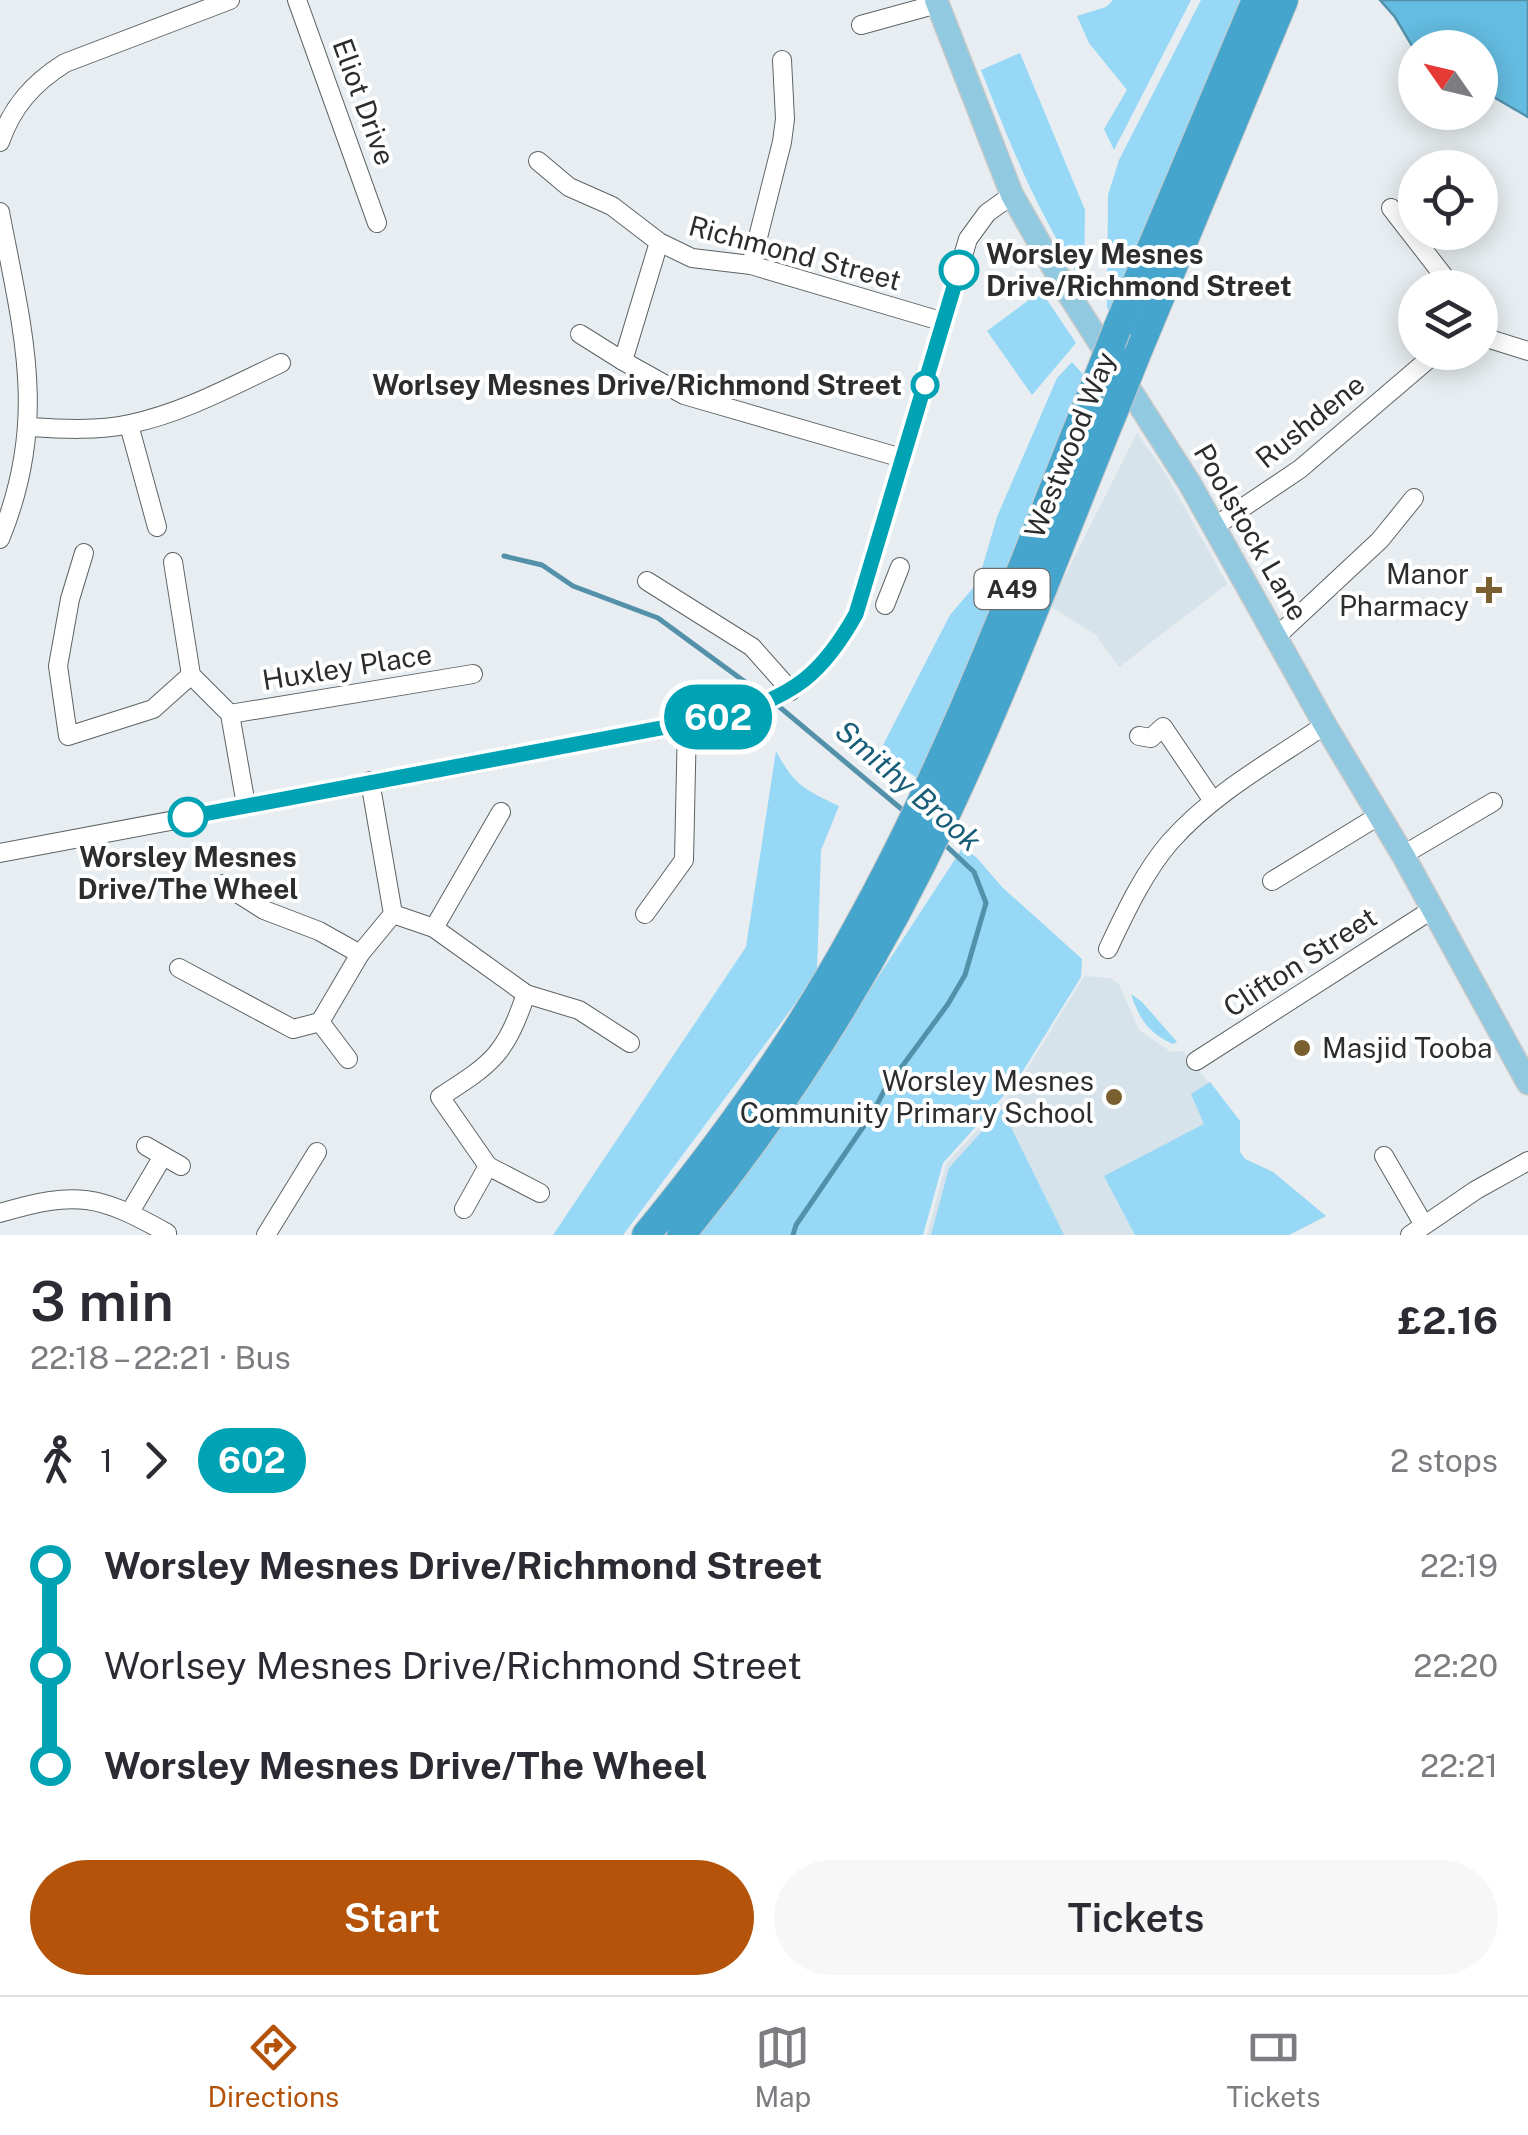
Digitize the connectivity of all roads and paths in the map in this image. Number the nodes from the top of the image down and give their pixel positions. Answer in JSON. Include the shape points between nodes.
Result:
{"nodes":[{"id":1,"x":230,"y":0,"type":"edge"},
{"id":2,"x":297,"y":0,"type":"edge"},
{"id":3,"x":1256,"y":0,"type":"edge"},
{"id":4,"x":1284,"y":0,"type":"edge"},
{"id":5,"x":936,"y":2,"type":"edge"},
{"id":6,"x":180,"y":9,"type":"edge"},
{"id":7,"x":861,"y":25,"type":"dead end"},
{"id":8,"x":782,"y":60,"type":"dead end"},
{"id":9,"x":0,"y":142,"type":"edge"},
{"id":10,"x":538,"y":161,"type":"dead end"},
{"id":11,"x":1012,"y":194,"type":"junction"},
{"id":12,"x":0,"y":212,"type":"edge"},
{"id":13,"x":377,"y":223,"type":"dead end"},
{"id":14,"x":659,"y":242,"type":"junction"},
{"id":15,"x":752,"y":265,"type":"junction"},
{"id":16,"x":20,"y":316,"type":"junction"},
{"id":17,"x":0,"y":319,"type":"edge"},
{"id":18,"x":944,"y":322,"type":"junction"},
{"id":19,"x":580,"y":334,"type":"dead end"},
{"id":20,"x":1498,"y":342,"type":"edge"},
{"id":21,"x":1528,"y":351,"type":"edge"},
{"id":22,"x":623,"y":361,"type":"junction"},
{"id":23,"x":280,"y":363,"type":"dead end"},
{"id":24,"x":1416,"y":370,"type":"edge"},
{"id":25,"x":129,"y":425,"type":"junction"},
{"id":26,"x":29,"y":427,"type":"junction"},
{"id":27,"x":902,"y":458,"type":"junction"},
{"id":28,"x":8,"y":495,"type":"edge"},
{"id":29,"x":1414,"y":498,"type":"dead end"},
{"id":30,"x":157,"y":526,"type":"dead end"},
{"id":31,"x":1214,"y":527,"type":"junction"},
{"id":32,"x":0,"y":539,"type":"edge"},
{"id":33,"x":84,"y":552,"type":"dead end"},
{"id":34,"x":173,"y":562,"type":"dead end"},
{"id":35,"x":869,"y":571,"type":"junction"},
{"id":36,"x":647,"y":581,"type":"dead end"},
{"id":37,"x":885,"y":605,"type":"dead end"},
{"id":38,"x":1277,"y":636,"type":"junction"},
{"id":39,"x":474,"y":674,"type":"dead end"},
{"id":40,"x":191,"y":675,"type":"junction"},
{"id":41,"x":786,"y":693,"type":"junction"},
{"id":42,"x":230,"y":714,"type":"junction"},
{"id":43,"x":687,"y":722,"type":"junction"},
{"id":44,"x":1324,"y":724,"type":"junction"},
{"id":45,"x":1140,"y":736,"type":"dead end"},
{"id":46,"x":370,"y":781,"type":"junction"},
{"id":47,"x":1212,"y":801,"type":"junction"},
{"id":48,"x":937,"y":802,"type":"junction"},
{"id":49,"x":1493,"y":802,"type":"dead end"},
{"id":50,"x":246,"y":806,"type":"junction"},
{"id":51,"x":502,"y":812,"type":"dead end"},
{"id":52,"x":1380,"y":815,"type":"junction"},
{"id":53,"x":0,"y":852,"type":"edge"},
{"id":54,"x":1404,"y":855,"type":"junction"},
{"id":55,"x":908,"y":861,"type":"junction"},
{"id":56,"x":1272,"y":882,"type":"dead end"},
{"id":57,"x":223,"y":884,"type":"dead end"},
{"id":58,"x":1434,"y":909,"type":"junction"},
{"id":59,"x":394,"y":914,"type":"junction"},
{"id":60,"x":645,"y":914,"type":"dead end"},
{"id":61,"x":434,"y":928,"type":"junction"},
{"id":62,"x":1108,"y":949,"type":"dead end"},
{"id":63,"x":360,"y":954,"type":"junction"},
{"id":64,"x":179,"y":968,"type":"dead end"},
{"id":65,"x":526,"y":994,"type":"junction"},
{"id":66,"x":320,"y":1022,"type":"junction"},
{"id":67,"x":630,"y":1043,"type":"dead end"},
{"id":68,"x":348,"y":1059,"type":"dead end"},
{"id":69,"x":1196,"y":1061,"type":"dead end"},
{"id":70,"x":1526,"y":1076,"type":"edge"},
{"id":71,"x":146,"y":1146,"type":"dead end"},
{"id":72,"x":317,"y":1152,"type":"dead end"},
{"id":73,"x":163,"y":1156,"type":"junction"},
{"id":74,"x":1384,"y":1156,"type":"dead end"},
{"id":75,"x":1528,"y":1161,"type":"edge"},
{"id":76,"x":181,"y":1166,"type":"dead end"},
{"id":77,"x":488,"y":1166,"type":"junction"},
{"id":78,"x":540,"y":1192,"type":"dead end"},
{"id":79,"x":464,"y":1210,"type":"dead end"},
{"id":80,"x":130,"y":1212,"type":"junction"},
{"id":81,"x":0,"y":1213,"type":"edge"},
{"id":82,"x":1417,"y":1230,"type":"edge"},
{"id":83,"x":167,"y":1233,"type":"edge"},
{"id":84,"x":266,"y":1235,"type":"edge"},
{"id":85,"x":646,"y":1235,"type":"edge"},
{"id":86,"x":680,"y":1235,"type":"edge"}],
"edges":[{"from":1,"to":6,"type":"street"},
{"from":2,"to":13,"type":"street","name":"Eliot Drive"},
{"from":3,"to":48,"type":"highway","name":"Westwood Way","number":"A49","bridge":true,"via":[[1117,329]]},
{"from":4,"to":48,"type":"highway","name":"Westwood Way","number":"A49","bridge":true,"via":[[1114,411]]},
{"from":5,"to":7,"type":"street","name":"Poolstock Lane"},
{"from":5,"to":11,"type":"main road","name":"Poolstock Lane"},
{"from":6,"to":9,"type":"street","via":[[44,76],[18,105]]},
{"from":8,"to":15,"type":"street","via":[[776,92],[782,142]]},
{"from":10,"to":14,"type":"street","name":"Richmond Street"},
{"from":11,"to":18,"type":"street","via":[[968,238]]},
{"from":11,"to":31,"type":"main road","name":"Poolstock Lane"},
{"from":12,"to":16,"type":"street"},
{"from":14,"to":15,"type":"street","name":"Richmond Street","via":[[708,262]]},
{"from":14,"to":22,"type":"street"},
{"from":15,"to":18,"type":"street","name":"Richmond Street"},
{"from":16,"to":17,"type":"street"},
{"from":16,"to":26,"type":"street"},
{"from":18,"to":27,"type":"street"},
{"from":19,"to":22,"type":"street"},
{"from":20,"to":21,"type":"street"},
{"from":22,"to":27,"type":"street","via":[[684,395]]},
{"from":23,"to":25,"type":"street","via":[[208,398]]},
{"from":24,"to":31,"type":"street","name":"Rushdene","via":[[1300,469]]},
{"from":25,"to":26,"type":"street"},
{"from":25,"to":30,"type":"street"},
{"from":26,"to":28,"type":"street"},
{"from":27,"to":35,"type":"street"},
{"from":28,"to":32,"type":"street"},
{"from":29,"to":38,"type":"street","via":[[1380,540]]},
{"from":31,"to":38,"type":"main road","name":"Poolstock Lane"},
{"from":33,"to":40,"type":"street","via":[[58,666],[68,736],[153,709]]},
{"from":34,"to":40,"type":"street"},
{"from":35,"to":37,"type":"street","via":[[897,573]]},
{"from":35,"to":41,"type":"street","via":[[836,649]]},
{"from":36,"to":41,"type":"street","via":[[752,647]]},
{"from":38,"to":44,"type":"main road","name":"Poolstock Lane"},
{"from":39,"to":42,"type":"street","name":"Huxley Place"},
{"from":40,"to":42,"type":"street"},
{"from":41,"to":43,"type":"street","via":[[760,706]]},
{"from":42,"to":50,"type":"street"},
{"from":43,"to":46,"type":"street"},
{"from":43,"to":60,"type":"street","via":[[684,860]]},
{"from":44,"to":47,"type":"street"},
{"from":44,"to":52,"type":"main road","name":"Poolstock Lane"},
{"from":45,"to":47,"type":"street","via":[[1151,738],[1164,719]]},
{"from":46,"to":50,"type":"street"},
{"from":46,"to":59,"type":"street"},
{"from":47,"to":62,"type":"street","via":[[1169,843]]},
{"from":48,"to":55,"type":"highway","name":"Westwood Way","number":"A49"},
{"from":49,"to":54,"type":"street"},
{"from":50,"to":53,"type":"street"},
{"from":51,"to":61,"type":"street"},
{"from":52,"to":54,"type":"main road","name":"Poolstock Lane"},
{"from":52,"to":56,"type":"street"},
{"from":54,"to":58,"type":"main road","name":"Poolstock Lane"},
{"from":55,"to":85,"type":"highway","name":"Westwood Way","number":"A49","via":[[856,930],[774,1064]]},
{"from":55,"to":86,"type":"highway","name":"Westwood Way","number":"A49","via":[[880,944],[795,1083]]},
{"from":57,"to":63,"type":"street"},
{"from":58,"to":69,"type":"street","name":"Clifton Street"},
{"from":58,"to":70,"type":"main road","name":"Poolstock Lane"},
{"from":59,"to":61,"type":"street"},
{"from":59,"to":63,"type":"street"},
{"from":61,"to":65,"type":"street"},
{"from":63,"to":66,"type":"street"},
{"from":64,"to":66,"type":"street","via":[[294,1029]]},
{"from":65,"to":67,"type":"street","via":[[579,1010]]},
{"from":65,"to":77,"type":"street","via":[[513,1032],[489,1065],[440,1097]]},
{"from":66,"to":68,"type":"street"},
{"from":71,"to":73,"type":"street"},
{"from":72,"to":84,"type":"street"},
{"from":73,"to":76,"type":"street"},
{"from":73,"to":80,"type":"street"},
{"from":74,"to":82,"type":"street"},
{"from":75,"to":82,"type":"street"},
{"from":77,"to":78,"type":"street"},
{"from":77,"to":79,"type":"street"},
{"from":80,"to":81,"type":"street","via":[[75,1199]]},
{"from":80,"to":83,"type":"street"}]}
